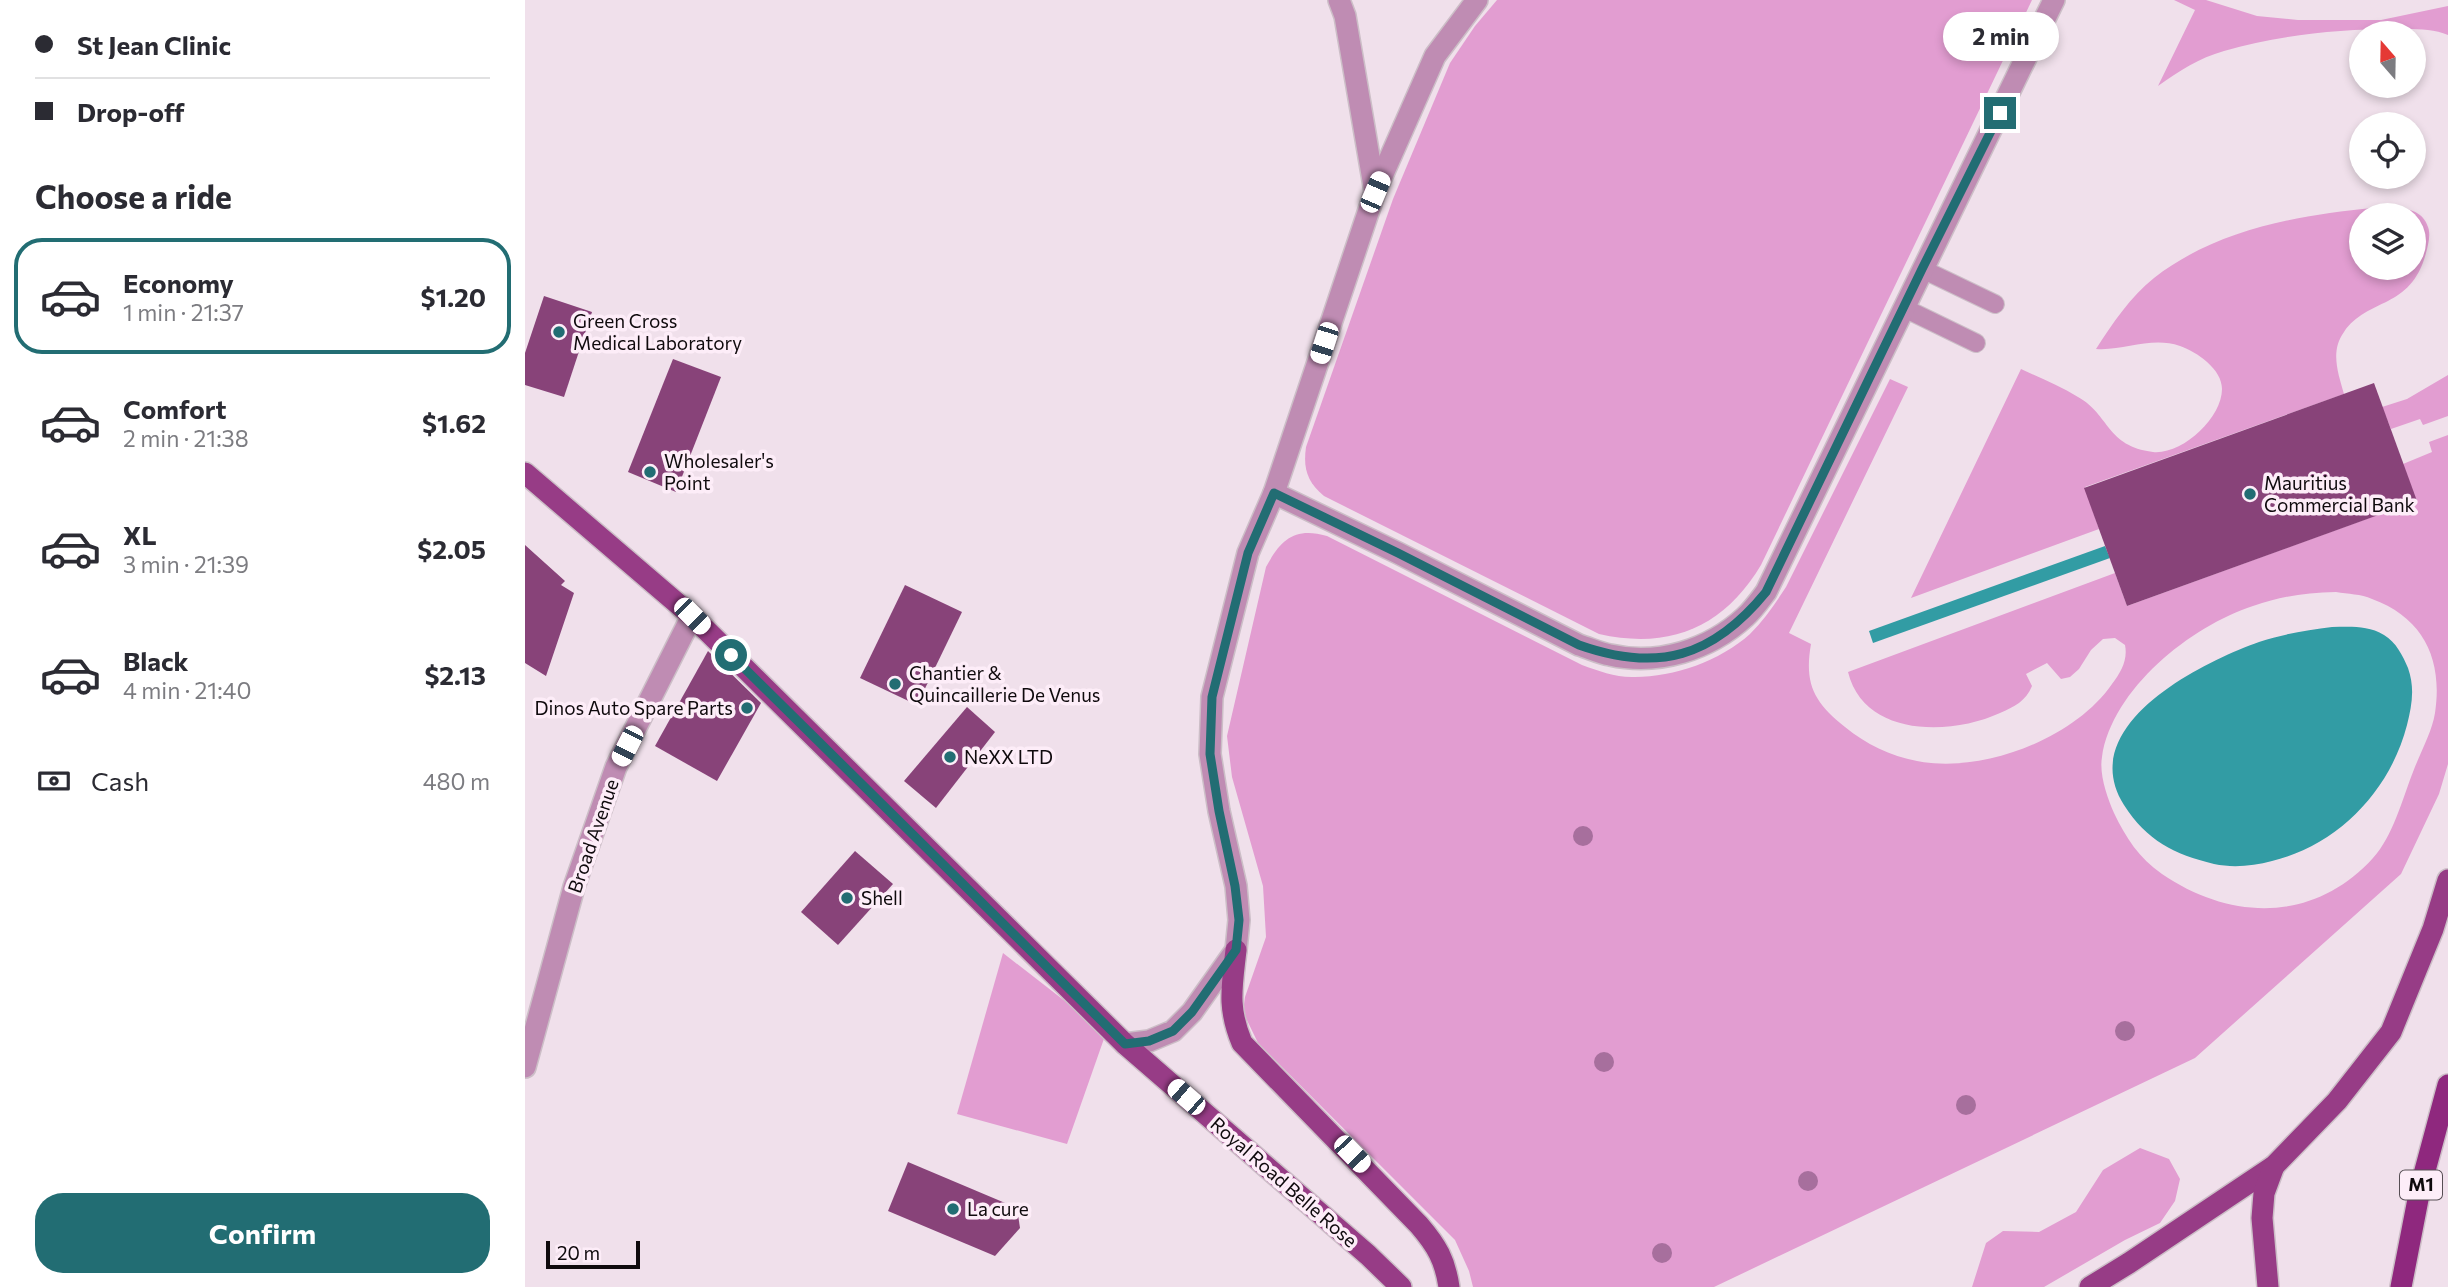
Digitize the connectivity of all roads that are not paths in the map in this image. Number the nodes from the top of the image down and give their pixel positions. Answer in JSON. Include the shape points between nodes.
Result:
{"nodes":[{"id":1,"x":1339,"y":0,"type":"edge"},
{"id":2,"x":1477,"y":0,"type":"edge"},
{"id":3,"x":2053,"y":0,"type":"edge"},
{"id":4,"x":1375,"y":192,"type":"junction"},
{"id":5,"x":1922,"y":269,"type":"junction"},
{"id":6,"x":1995,"y":304,"type":"dead end"},
{"id":7,"x":1904,"y":308,"type":"junction"},
{"id":8,"x":1976,"y":343,"type":"dead end"},
{"id":9,"x":525,"y":474,"type":"edge"},
{"id":10,"x":1274,"y":493,"type":"junction"},
{"id":11,"x":692,"y":616,"type":"junction"},
{"id":12,"x":2448,"y":880,"type":"edge"},
{"id":13,"x":1236,"y":950,"type":"junction"},
{"id":14,"x":1125,"y":1044,"type":"junction"},
{"id":15,"x":525,"y":1067,"type":"edge"},
{"id":16,"x":2448,"y":1085,"type":"edge"},
{"id":17,"x":2274,"y":1166,"type":"junction"},
{"id":18,"x":1401,"y":1287,"type":"edge"},
{"id":19,"x":1449,"y":1287,"type":"edge"},
{"id":20,"x":2090,"y":1287,"type":"edge"},
{"id":21,"x":2267,"y":1287,"type":"edge"},
{"id":22,"x":2402,"y":1287,"type":"edge"}],
"edges":[{"from":1,"to":4,"type":"street"},
{"from":2,"to":4,"type":"street","via":[[1435,56]]},
{"from":3,"to":5,"type":"street"},
{"from":4,"to":10,"type":"street"},
{"from":5,"to":6,"type":"lane"},
{"from":5,"to":7,"type":"street"},
{"from":7,"to":8,"type":"lane"},
{"from":7,"to":10,"type":"street","via":[[1766,592],[1746,617],[1713,641],[1678,655],[1642,659],[1579,645]]},
{"from":9,"to":11,"type":"main road","name":"Royal Road Belle Rose"},
{"from":10,"to":13,"type":"street","via":[[1248,553],[1212,697],[1210,754],[1235,886]]},
{"from":11,"to":14,"type":"main road","name":"Royal Road Belle Rose"},
{"from":11,"to":15,"type":"street","name":"Broad Avenue","via":[[616,767],[575,887]]},
{"from":12,"to":17,"type":"main road","via":[[2391,1032],[2337,1101]]},
{"from":13,"to":14,"type":"street","via":[[1173,1031]]},
{"from":13,"to":19,"type":"main road","via":[[1231,995],[1233,1022],[1242,1043],[1434,1242]]},
{"from":14,"to":18,"type":"main road","name":"Royal Road Belle Rose"},
{"from":16,"to":22,"type":"highway","number":"M1","via":[[2420,1189]]},
{"from":17,"to":20,"type":"main road"},
{"from":17,"to":21,"type":"main road","via":[[2264,1193],[2262,1217]]}]}
